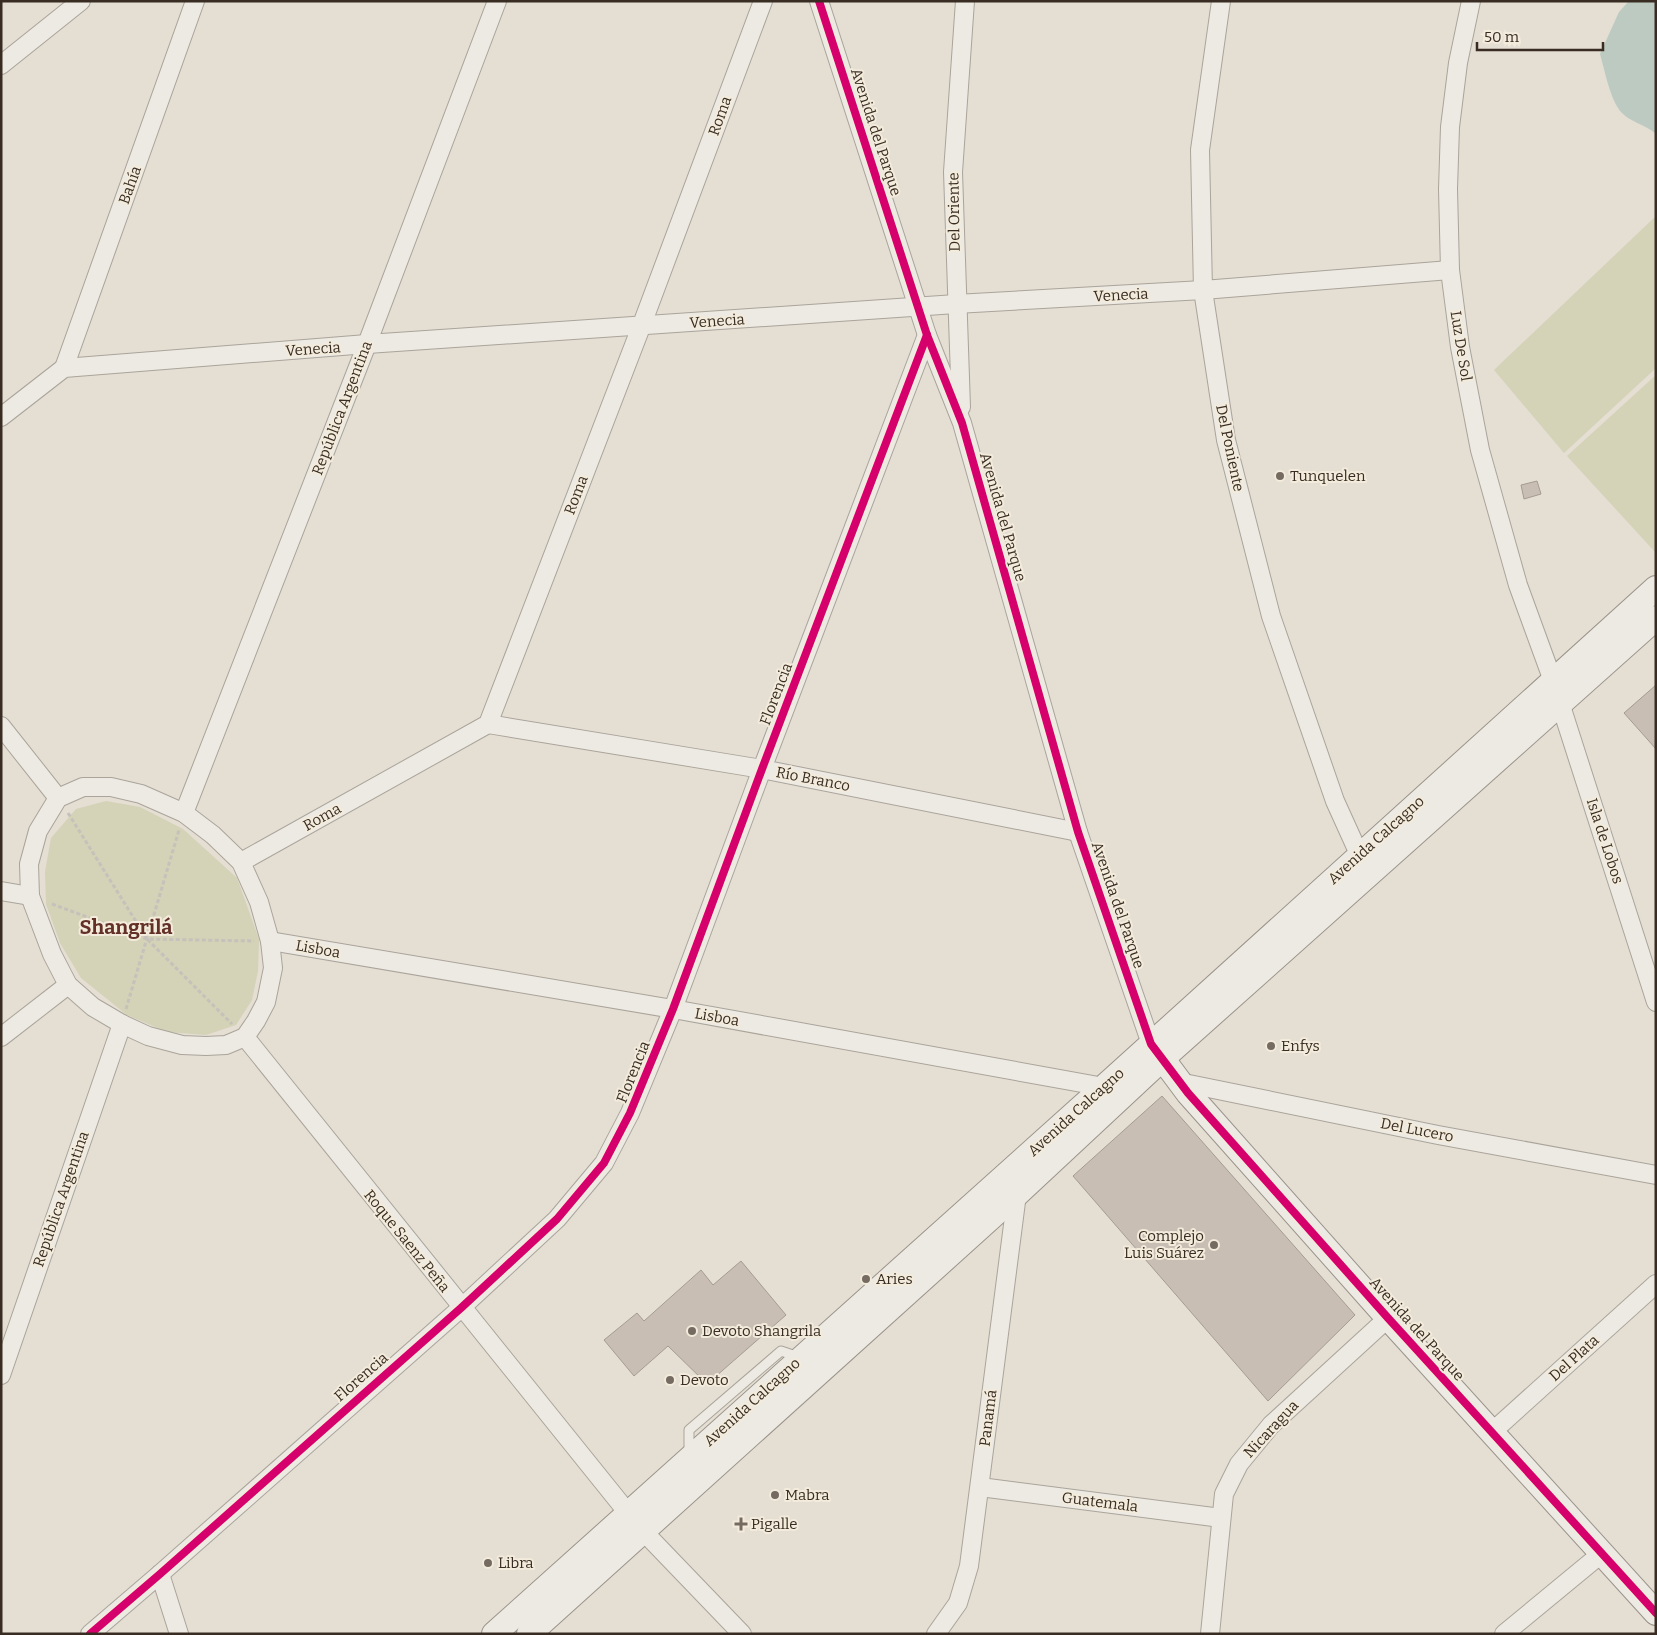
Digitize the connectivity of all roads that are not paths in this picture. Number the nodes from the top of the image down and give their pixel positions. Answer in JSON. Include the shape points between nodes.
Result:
{"nodes":[{"id":1,"x":81,"y":1,"type":"edge"},
{"id":2,"x":195,"y":1,"type":"edge"},
{"id":3,"x":496,"y":1,"type":"edge"},
{"id":4,"x":763,"y":1,"type":"edge"},
{"id":5,"x":819,"y":1,"type":"edge"},
{"id":6,"x":965,"y":1,"type":"edge"},
{"id":7,"x":1221,"y":1,"type":"edge"},
{"id":8,"x":1471,"y":1,"type":"edge"},
{"id":9,"x":1,"y":65,"type":"edge"},
{"id":10,"x":1450,"y":270,"type":"junction"},
{"id":11,"x":1202,"y":290,"type":"junction"},
{"id":12,"x":956,"y":304,"type":"junction"},
{"id":13,"x":919,"y":308,"type":"junction"},
{"id":14,"x":641,"y":327,"type":"junction"},
{"id":15,"x":927,"y":335,"type":"junction"},
{"id":16,"x":367,"y":344,"type":"junction"},
{"id":17,"x":64,"y":368,"type":"junction"},
{"id":18,"x":1,"y":417,"type":"edge"},
{"id":19,"x":962,"y":422,"type":"junction"},
{"id":20,"x":1656,"y":588,"type":"edge"},
{"id":21,"x":1656,"y":618,"type":"edge"},
{"id":22,"x":1553,"y":681,"type":"junction"},
{"id":23,"x":1561,"y":704,"type":"junction"},
{"id":24,"x":488,"y":724,"type":"junction"},
{"id":25,"x":1,"y":726,"type":"edge"},
{"id":26,"x":762,"y":769,"type":"junction"},
{"id":27,"x":58,"y":798,"type":"junction"},
{"id":28,"x":184,"y":813,"type":"junction"},
{"id":29,"x":1078,"y":832,"type":"junction"},
{"id":30,"x":241,"y":862,"type":"junction"},
{"id":31,"x":1364,"y":865,"type":"junction"},
{"id":32,"x":1,"y":891,"type":"edge"},
{"id":33,"x":30,"y":896,"type":"junction"},
{"id":34,"x":270,"y":941,"type":"junction"},
{"id":35,"x":1648,"y":949,"type":"edge"},
{"id":36,"x":68,"y":984,"type":"junction"},
{"id":37,"x":1656,"y":1002,"type":"edge"},
{"id":38,"x":674,"y":1009,"type":"junction"},
{"id":39,"x":122,"y":1024,"type":"junction"},
{"id":40,"x":1,"y":1037,"type":"edge"},
{"id":41,"x":245,"y":1037,"type":"junction"},
{"id":42,"x":1157,"y":1051,"type":"junction"},
{"id":43,"x":1179,"y":1082,"type":"junction"},
{"id":44,"x":1104,"y":1086,"type":"junction"},
{"id":45,"x":1656,"y":1175,"type":"edge"},
{"id":46,"x":1016,"y":1194,"type":"junction"},
{"id":47,"x":1656,"y":1284,"type":"edge"},
{"id":48,"x":461,"y":1308,"type":"junction"},
{"id":49,"x":1388,"y":1318,"type":"junction"},
{"id":50,"x":808,"y":1366,"type":"junction"},
{"id":51,"x":1,"y":1375,"type":"edge"},
{"id":52,"x":1492,"y":1432,"type":"junction"},
{"id":53,"x":980,"y":1487,"type":"junction"},
{"id":54,"x":1220,"y":1518,"type":"junction"},
{"id":55,"x":635,"y":1522,"type":"junction"},
{"id":56,"x":1601,"y":1554,"type":"junction"},
{"id":57,"x":160,"y":1574,"type":"junction"},
{"id":58,"x":1656,"y":1613,"type":"edge"},
{"id":59,"x":90,"y":1634,"type":"edge"},
{"id":60,"x":179,"y":1634,"type":"edge"},
{"id":61,"x":494,"y":1634,"type":"edge"},
{"id":62,"x":529,"y":1634,"type":"edge"},
{"id":63,"x":742,"y":1634,"type":"edge"},
{"id":64,"x":936,"y":1634,"type":"edge"},
{"id":65,"x":1210,"y":1634,"type":"edge"},
{"id":66,"x":1504,"y":1634,"type":"edge"}],
"edges":[{"from":1,"to":9,"type":"street"},
{"from":2,"to":17,"type":"street","name":"Bahía"},
{"from":3,"to":16,"type":"street","name":"República Argentina"},
{"from":4,"to":14,"type":"street","name":"Roma"},
{"from":5,"to":13,"type":"street","name":"Avenida del Parque"},
{"from":6,"to":12,"type":"street","name":"Del Oriente","via":[[953,172]]},
{"from":7,"to":11,"type":"street","name":"Del Poniente","via":[[1200,150]]},
{"from":8,"to":10,"type":"street","name":"Luz De Sol","via":[[1458,63],[1450,127]]},
{"from":10,"to":11,"type":"street","name":"Venecia"},
{"from":10,"to":22,"type":"street","name":"Luz De Sol","via":[[1460,347],[1480,450],[1518,586]]},
{"from":11,"to":12,"type":"street","name":"Venecia"},
{"from":11,"to":31,"type":"street","name":"Del Poniente","via":[[1226,440],[1271,616],[1334,801]]},
{"from":12,"to":13,"type":"street","name":"Venecia"},
{"from":12,"to":19,"type":"street","name":"Del Oriente"},
{"from":13,"to":14,"type":"street","name":"Venecia"},
{"from":13,"to":15,"type":"street","name":"Avenida del Parque"},
{"from":14,"to":16,"type":"street","name":"Venecia"},
{"from":14,"to":24,"type":"street","name":"Roma"},
{"from":15,"to":19,"type":"street","name":"Avenida del Parque"},
{"from":15,"to":26,"type":"street","name":"Florencia"},
{"from":16,"to":17,"type":"street","name":"Venecia"},
{"from":16,"to":28,"type":"street","name":"República Argentina"},
{"from":17,"to":18,"type":"street"},
{"from":19,"to":29,"type":"street","name":"Avenida del Parque"},
{"from":20,"to":22,"type":"street","name":"Avenida Calcagno"},
{"from":21,"to":23,"type":"street","name":"Avenida Calcagno"},
{"from":22,"to":23,"type":"street","name":"Isla de Lobos"},
{"from":22,"to":31,"type":"street","name":"Avenida Calcagno"},
{"from":23,"to":31,"type":"street","name":"Avenida Calcagno"},
{"from":23,"to":35,"type":"street","name":"Isla de Lobos"},
{"from":24,"to":26,"type":"street","name":"Río Branco"},
{"from":24,"to":30,"type":"street","name":"Roma"},
{"from":25,"to":27,"type":"street"},
{"from":26,"to":29,"type":"street","name":"Río Branco"},
{"from":26,"to":38,"type":"street","name":"Florencia"},
{"from":27,"to":28,"type":"street","via":[[83,788],[111,787],[142,794]]},
{"from":27,"to":33,"type":"street","via":[[38,831],[28,864]]},
{"from":28,"to":30,"type":"street","via":[[214,835]]},
{"from":29,"to":42,"type":"street","name":"Avenida del Parque"},
{"from":30,"to":34,"type":"street"},
{"from":31,"to":42,"type":"street","name":"Avenida Calcagno"},
{"from":32,"to":33,"type":"street"},
{"from":33,"to":36,"type":"street","via":[[52,954]]},
{"from":34,"to":38,"type":"street","name":"Lisboa"},
{"from":34,"to":41,"type":"street","via":[[273,968],[266,1002]]},
{"from":35,"to":37,"type":"street","name":"Isla de Lobos"},
{"from":36,"to":39,"type":"street","via":[[93,1006]]},
{"from":36,"to":40,"type":"street"},
{"from":38,"to":44,"type":"street","name":"Lisboa"},
{"from":38,"to":48,"type":"street","name":"Florencia","via":[[630,1113],[604,1163],[557,1219]]},
{"from":39,"to":41,"type":"street","via":[[148,1036],[182,1045],[226,1045]]},
{"from":39,"to":51,"type":"street","name":"República Argentina"},
{"from":41,"to":48,"type":"street","name":"Roque Saenz Peña"},
{"from":42,"to":43,"type":"street","name":"Avenida del Parque"},
{"from":42,"to":44,"type":"street","name":"Avenida Calcagno"},
{"from":42,"to":46,"type":"street","name":"Avenida Calcagno"},
{"from":43,"to":45,"type":"street","name":"Del Lucero"},
{"from":43,"to":49,"type":"street","name":"Avenida del Parque"},
{"from":44,"to":50,"type":"street","name":"Avenida Calcagno"},
{"from":46,"to":50,"type":"street","name":"Avenida Calcagno"},
{"from":46,"to":53,"type":"street","name":"Panamá"},
{"from":47,"to":52,"type":"street","name":"Del Plata"},
{"from":48,"to":55,"type":"street","name":"Roque Saenz Peña"},
{"from":48,"to":57,"type":"street","name":"Florencia"},
{"from":49,"to":52,"type":"street","name":"Avenida del Parque"},
{"from":49,"to":54,"type":"street","name":"Nicaragua","via":[[1253,1445],[1224,1494]]},
{"from":50,"to":55,"type":"street","name":"Avenida Calcagno"},
{"from":50,"to":55,"type":"street","name":"Avenida Calcagno","via":[[690,1458]]},
{"from":52,"to":56,"type":"street","name":"Avenida del Parque"},
{"from":53,"to":54,"type":"street","name":"Guatemala"},
{"from":53,"to":64,"type":"street","name":"Panamá","via":[[969,1566],[958,1603]]},
{"from":54,"to":65,"type":"street","name":"Nicaragua"},
{"from":55,"to":61,"type":"street","name":"Avenida Calcagno"},
{"from":55,"to":62,"type":"street","name":"Avenida Calcagno"},
{"from":55,"to":63,"type":"street","name":"Roque Saenz Peña"},
{"from":56,"to":58,"type":"street","name":"Avenida del Parque"},
{"from":56,"to":66,"type":"street"},
{"from":57,"to":59,"type":"street","name":"Florencia"},
{"from":57,"to":60,"type":"street"}]}
